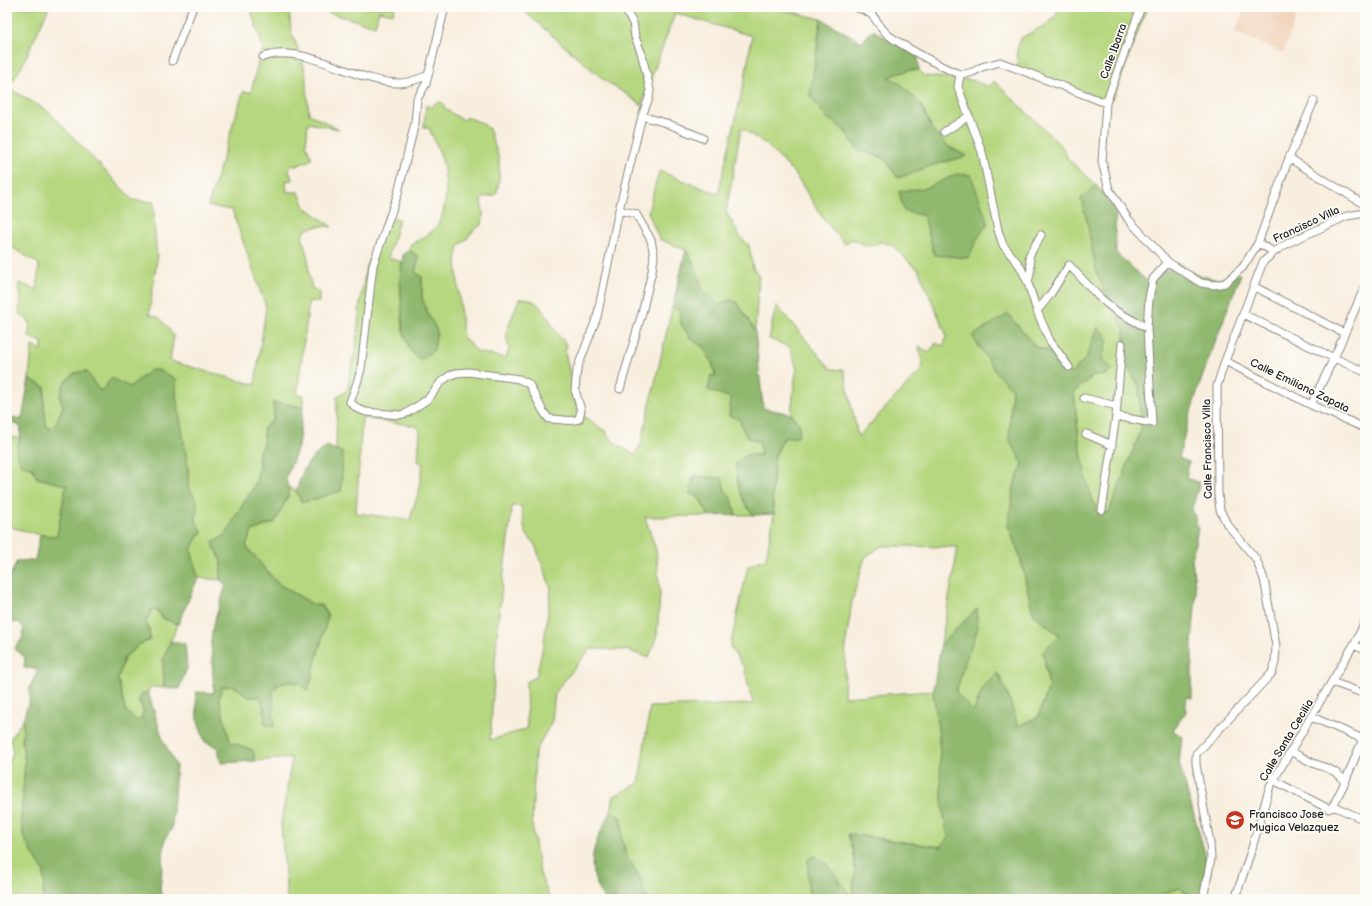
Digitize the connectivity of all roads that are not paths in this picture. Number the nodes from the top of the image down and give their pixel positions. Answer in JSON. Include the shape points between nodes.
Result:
{"nodes":[{"id":1,"x":193,"y":7,"type":"edge"},
{"id":2,"x":445,"y":7,"type":"edge"},
{"id":3,"x":621,"y":7,"type":"edge"},
{"id":4,"x":854,"y":7,"type":"edge"},
{"id":5,"x":1141,"y":7,"type":"edge"},
{"id":6,"x":262,"y":57,"type":"dead end"},
{"id":7,"x":172,"y":61,"type":"dead end"},
{"id":8,"x":960,"y":74,"type":"junction"},
{"id":9,"x":428,"y":76,"type":"junction"},
{"id":10,"x":1314,"y":101,"type":"dead end"},
{"id":11,"x":1106,"y":103,"type":"junction"},
{"id":12,"x":642,"y":116,"type":"junction"},
{"id":13,"x":969,"y":116,"type":"junction"},
{"id":14,"x":944,"y":132,"type":"dead end"},
{"id":15,"x":703,"y":138,"type":"dead end"},
{"id":16,"x":1289,"y":158,"type":"junction"},
{"id":17,"x":1365,"y":204,"type":"edge"},
{"id":18,"x":619,"y":210,"type":"junction"},
{"id":19,"x":1365,"y":213,"type":"edge"},
{"id":20,"x":1041,"y":235,"type":"dead end"},
{"id":21,"x":1258,"y":243,"type":"junction"},
{"id":22,"x":1274,"y":252,"type":"junction"},
{"id":23,"x":1168,"y":262,"type":"junction"},
{"id":24,"x":1028,"y":283,"type":"junction"},
{"id":25,"x":1253,"y":286,"type":"junction"},
{"id":26,"x":1364,"y":291,"type":"edge"},
{"id":27,"x":1037,"y":311,"type":"junction"},
{"id":28,"x":1243,"y":314,"type":"junction"},
{"id":29,"x":1147,"y":328,"type":"junction"},
{"id":30,"x":1344,"y":333,"type":"junction"},
{"id":31,"x":1122,"y":344,"type":"dead end"},
{"id":32,"x":1334,"y":358,"type":"junction"},
{"id":33,"x":1225,"y":362,"type":"junction"},
{"id":34,"x":1069,"y":367,"type":"dead end"},
{"id":35,"x":1365,"y":372,"type":"edge"},
{"id":36,"x":620,"y":389,"type":"dead end"},
{"id":37,"x":1084,"y":398,"type":"dead end"},
{"id":38,"x":1311,"y":405,"type":"junction"},
{"id":39,"x":1117,"y":406,"type":"junction"},
{"id":40,"x":1116,"y":416,"type":"junction"},
{"id":41,"x":1365,"y":428,"type":"edge"},
{"id":42,"x":1086,"y":434,"type":"dead end"},
{"id":43,"x":1112,"y":445,"type":"junction"},
{"id":44,"x":1102,"y":510,"type":"dead end"},
{"id":45,"x":1365,"y":622,"type":"edge"},
{"id":46,"x":1354,"y":645,"type":"junction"},
{"id":47,"x":1365,"y":650,"type":"edge"},
{"id":48,"x":1332,"y":682,"type":"junction"},
{"id":49,"x":1365,"y":694,"type":"edge"},
{"id":50,"x":1312,"y":717,"type":"junction"},
{"id":51,"x":1364,"y":738,"type":"edge"},
{"id":52,"x":1290,"y":751,"type":"junction"},
{"id":53,"x":1338,"y":773,"type":"junction"},
{"id":54,"x":1348,"y":773,"type":"junction"},
{"id":55,"x":1273,"y":780,"type":"junction"},
{"id":56,"x":1345,"y":782,"type":"junction"},
{"id":57,"x":1333,"y":806,"type":"junction"},
{"id":58,"x":1365,"y":820,"type":"edge"},
{"id":59,"x":1203,"y":899,"type":"edge"},
{"id":60,"x":1235,"y":899,"type":"edge"}],
"edges":[{"from":1,"to":7,"type":"street"},
{"from":2,"to":9,"type":"street"},
{"from":3,"to":12,"type":"street","via":[[632,23],[650,90]]},
{"from":4,"to":8,"type":"street","via":[[872,14],[887,33],[925,58]]},
{"from":5,"to":11,"type":"street","name":"Calle Ibarra"},
{"from":6,"to":9,"type":"street","via":[[271,54],[293,54],[388,82],[401,83]]},
{"from":8,"to":11,"type":"street","via":[[973,73],[982,67],[1000,62]]},
{"from":8,"to":13,"type":"street","via":[[958,87]]},
{"from":9,"to":18,"type":"street","via":[[417,99],[415,123],[398,193],[373,265],[361,369],[350,402],[358,409],[400,415],[407,413],[428,399],[449,376],[456,372],[468,372],[519,379],[530,384],[549,419],[574,421],[579,418],[581,410],[575,390],[577,369],[597,317]]},
{"from":10,"to":16,"type":"street"},
{"from":11,"to":23,"type":"street","name":"Calle Ibarra","via":[[1102,162],[1109,189],[1128,219]]},
{"from":12,"to":15,"type":"street","via":[[666,122]]},
{"from":12,"to":18,"type":"street"},
{"from":13,"to":14,"type":"street"},
{"from":13,"to":24,"type":"street","via":[[982,152],[1003,245],[1020,266]]},
{"from":16,"to":17,"type":"street"},
{"from":16,"to":21,"type":"street"},
{"from":18,"to":36,"type":"street","via":[[636,214],[652,240],[654,256],[642,313]]},
{"from":19,"to":22,"type":"street","name":"Francisco Villa","via":[[1347,216]]},
{"from":20,"to":24,"type":"street","via":[[1029,256],[1031,268]]},
{"from":21,"to":22,"type":"street","name":"Francisco Villa"},
{"from":21,"to":23,"type":"street","name":"Calle Ibarra","via":[[1243,267],[1225,283],[1201,284]]},
{"from":22,"to":25,"type":"street","name":"Calle Francisco Villa","via":[[1263,262]]},
{"from":23,"to":29,"type":"street","via":[[1153,279]]},
{"from":24,"to":27,"type":"street"},
{"from":25,"to":28,"type":"street","name":"Calle Francisco Villa"},
{"from":25,"to":30,"type":"street"},
{"from":26,"to":30,"type":"street"},
{"from":27,"to":29,"type":"street","via":[[1069,265],[1116,311]]},
{"from":27,"to":34,"type":"street","via":[[1050,342]]},
{"from":28,"to":32,"type":"street"},
{"from":28,"to":33,"type":"street","name":"Calle Francisco Villa"},
{"from":29,"to":40,"type":"street","via":[[1152,423]]},
{"from":30,"to":32,"type":"street"},
{"from":31,"to":39,"type":"street"},
{"from":32,"to":35,"type":"street"},
{"from":32,"to":38,"type":"street"},
{"from":33,"to":38,"type":"street","name":"Calle Emiliano Zapata"},
{"from":33,"to":59,"type":"street","name":"Calle Francisco Villa","via":[[1217,386],[1220,510],[1227,524],[1256,559],[1264,579],[1276,646],[1272,673],[1196,754],[1211,859]]},
{"from":37,"to":39,"type":"street"},
{"from":38,"to":41,"type":"street","name":"Calle Emiliano Zapata"},
{"from":39,"to":40,"type":"street"},
{"from":40,"to":43,"type":"street"},
{"from":42,"to":43,"type":"street"},
{"from":43,"to":44,"type":"street"},
{"from":45,"to":46,"type":"street","name":"Calle Santa Cecilia"},
{"from":46,"to":47,"type":"street"},
{"from":46,"to":48,"type":"street","name":"Calle Santa Cecilia"},
{"from":48,"to":49,"type":"street"},
{"from":48,"to":50,"type":"street","name":"Calle Santa Cecilia"},
{"from":50,"to":51,"type":"street"},
{"from":50,"to":52,"type":"street","name":"Calle Santa Cecilia"},
{"from":51,"to":54,"type":"street"},
{"from":52,"to":53,"type":"street"},
{"from":52,"to":55,"type":"street","name":"Calle Santa Cecilia"},
{"from":53,"to":54,"type":"street"},
{"from":53,"to":56,"type":"street"},
{"from":54,"to":56,"type":"street"},
{"from":55,"to":57,"type":"street","via":[[1329,809]]},
{"from":55,"to":60,"type":"street","name":"Calle Santa Cecilia"},
{"from":56,"to":57,"type":"street"},
{"from":57,"to":58,"type":"street"}]}
